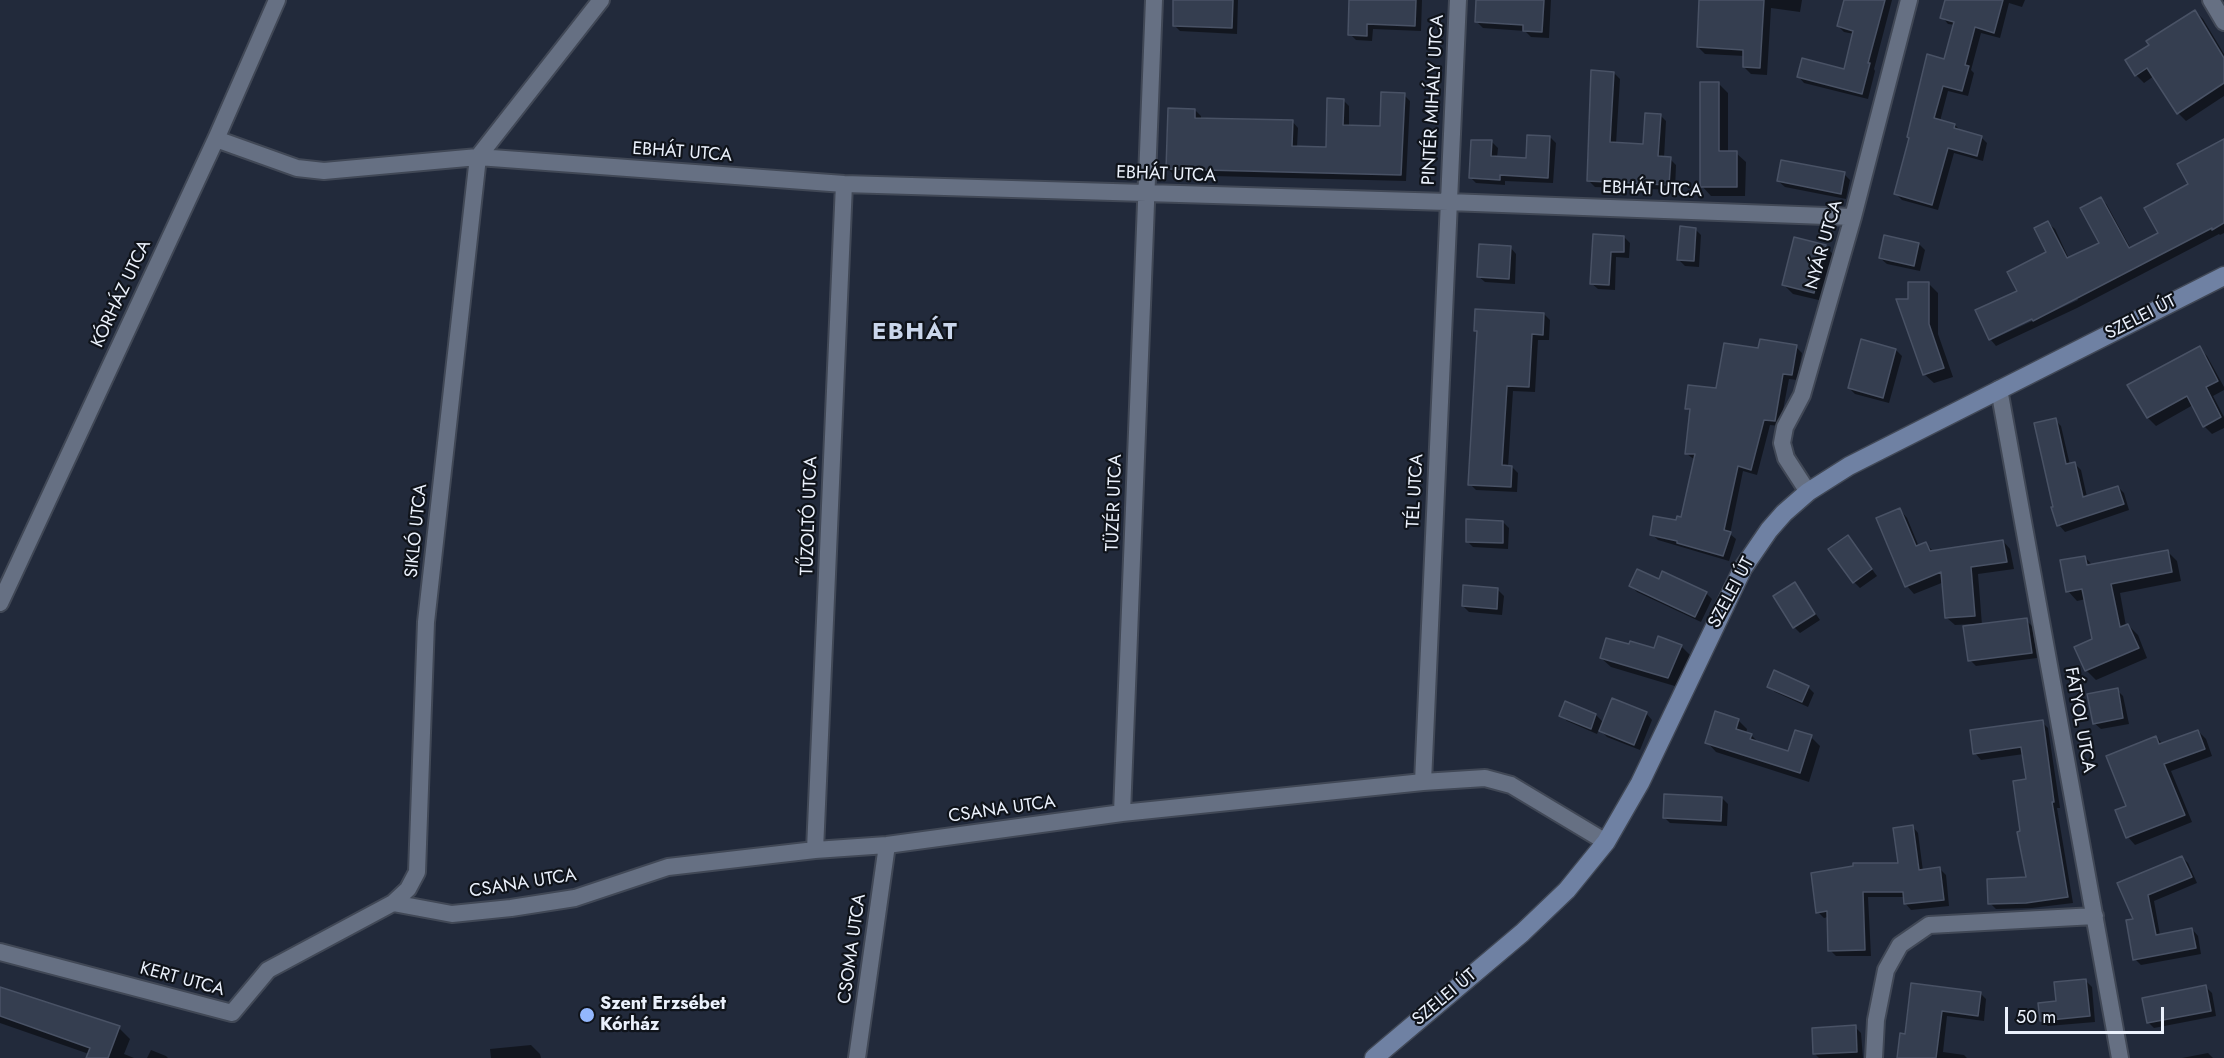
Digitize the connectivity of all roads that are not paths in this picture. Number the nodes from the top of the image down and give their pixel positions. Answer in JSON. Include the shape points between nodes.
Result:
{"nodes":[{"id":1,"x":277,"y":0,"type":"edge"},
{"id":2,"x":602,"y":0,"type":"edge"},
{"id":3,"x":1154,"y":0,"type":"edge"},
{"id":4,"x":1458,"y":0,"type":"edge"},
{"id":5,"x":1909,"y":0,"type":"edge"},
{"id":6,"x":2211,"y":0,"type":"edge"},
{"id":7,"x":2224,"y":22,"type":"edge"},
{"id":8,"x":216,"y":139,"type":"junction"},
{"id":9,"x":478,"y":157,"type":"junction"},
{"id":10,"x":844,"y":184,"type":"junction"},
{"id":11,"x":1147,"y":194,"type":"junction"},
{"id":12,"x":1448,"y":202,"type":"junction"},
{"id":13,"x":1853,"y":217,"type":"junction"},
{"id":14,"x":2224,"y":276,"type":"edge"},
{"id":15,"x":1999,"y":389,"type":"junction"},
{"id":16,"x":1808,"y":492,"type":"junction"},
{"id":17,"x":0,"y":603,"type":"edge"},
{"id":18,"x":1423,"y":782,"type":"junction"},
{"id":19,"x":1122,"y":813,"type":"junction"},
{"id":20,"x":1606,"y":842,"type":"junction"},
{"id":21,"x":887,"y":845,"type":"junction"},
{"id":22,"x":815,"y":850,"type":"junction"},
{"id":23,"x":393,"y":903,"type":"junction"},
{"id":24,"x":2095,"y":916,"type":"junction"},
{"id":25,"x":0,"y":952,"type":"edge"},
{"id":26,"x":857,"y":1058,"type":"edge"},
{"id":27,"x":1374,"y":1058,"type":"edge"},
{"id":28,"x":1874,"y":1058,"type":"edge"},
{"id":29,"x":2120,"y":1058,"type":"edge"}],
"edges":[{"from":1,"to":8,"type":"street","name":"KÓRHÁZ UTCA"},
{"from":2,"to":9,"type":"street"},
{"from":3,"to":11,"type":"street","name":"TÜZÉR UTCA"},
{"from":4,"to":12,"type":"street","name":"PINTÉR MIHÁLY UTCA"},
{"from":5,"to":13,"type":"street","name":"NYÁR UTCA"},
{"from":6,"to":7,"type":"street"},
{"from":8,"to":9,"type":"street","via":[[297,168],[324,171]]},
{"from":8,"to":17,"type":"street","name":"KÓRHÁZ UTCA"},
{"from":9,"to":10,"type":"street","name":"EBHÁT UTCA"},
{"from":9,"to":23,"type":"street","name":"SIKLÓ UTCA","via":[[426,622],[417,872],[408,889]]},
{"from":10,"to":11,"type":"street","name":"EBHÁT UTCA"},
{"from":10,"to":22,"type":"street","name":"TŰZOLTÓ UTCA"},
{"from":11,"to":12,"type":"street","name":"EBHÁT UTCA"},
{"from":11,"to":19,"type":"street","name":"TÜZÉR UTCA"},
{"from":12,"to":13,"type":"street","name":"EBHÁT UTCA"},
{"from":12,"to":18,"type":"street","name":"TÉL UTCA"},
{"from":13,"to":16,"type":"street","name":"NYÁR UTCA","via":[[1802,395],[1785,427],[1782,443],[1786,458]]},
{"from":14,"to":15,"type":"main road","name":"SZELEI ÚT"},
{"from":15,"to":16,"type":"main road","name":"SZELEI ÚT","via":[[1849,466]]},
{"from":15,"to":24,"type":"street","name":"FÁTYOL UTCA"},
{"from":16,"to":20,"type":"main road","name":"SZELEI ÚT","via":[[1769,530],[1743,568],[1640,783]]},
{"from":18,"to":19,"type":"street","name":"CSANA UTCA"},
{"from":18,"to":20,"type":"street","name":"CSANA UTCA","via":[[1485,778],[1511,785]]},
{"from":19,"to":21,"type":"street","name":"CSANA UTCA"},
{"from":20,"to":27,"type":"main road","name":"SZELEI ÚT","via":[[1568,890]]},
{"from":21,"to":22,"type":"street","name":"CSANA UTCA"},
{"from":21,"to":26,"type":"street","name":"CSOMA UTCA"},
{"from":22,"to":23,"type":"street","name":"CSANA UTCA","via":[[668,867],[575,898],[511,908],[452,914]]},
{"from":23,"to":25,"type":"street","name":"KERT UTCA","via":[[268,970],[232,1013]]},
{"from":24,"to":28,"type":"street","via":[[1929,925],[1900,945],[1886,970],[1876,1020]]},
{"from":24,"to":29,"type":"street","name":"FÁTYOL UTCA"}]}
